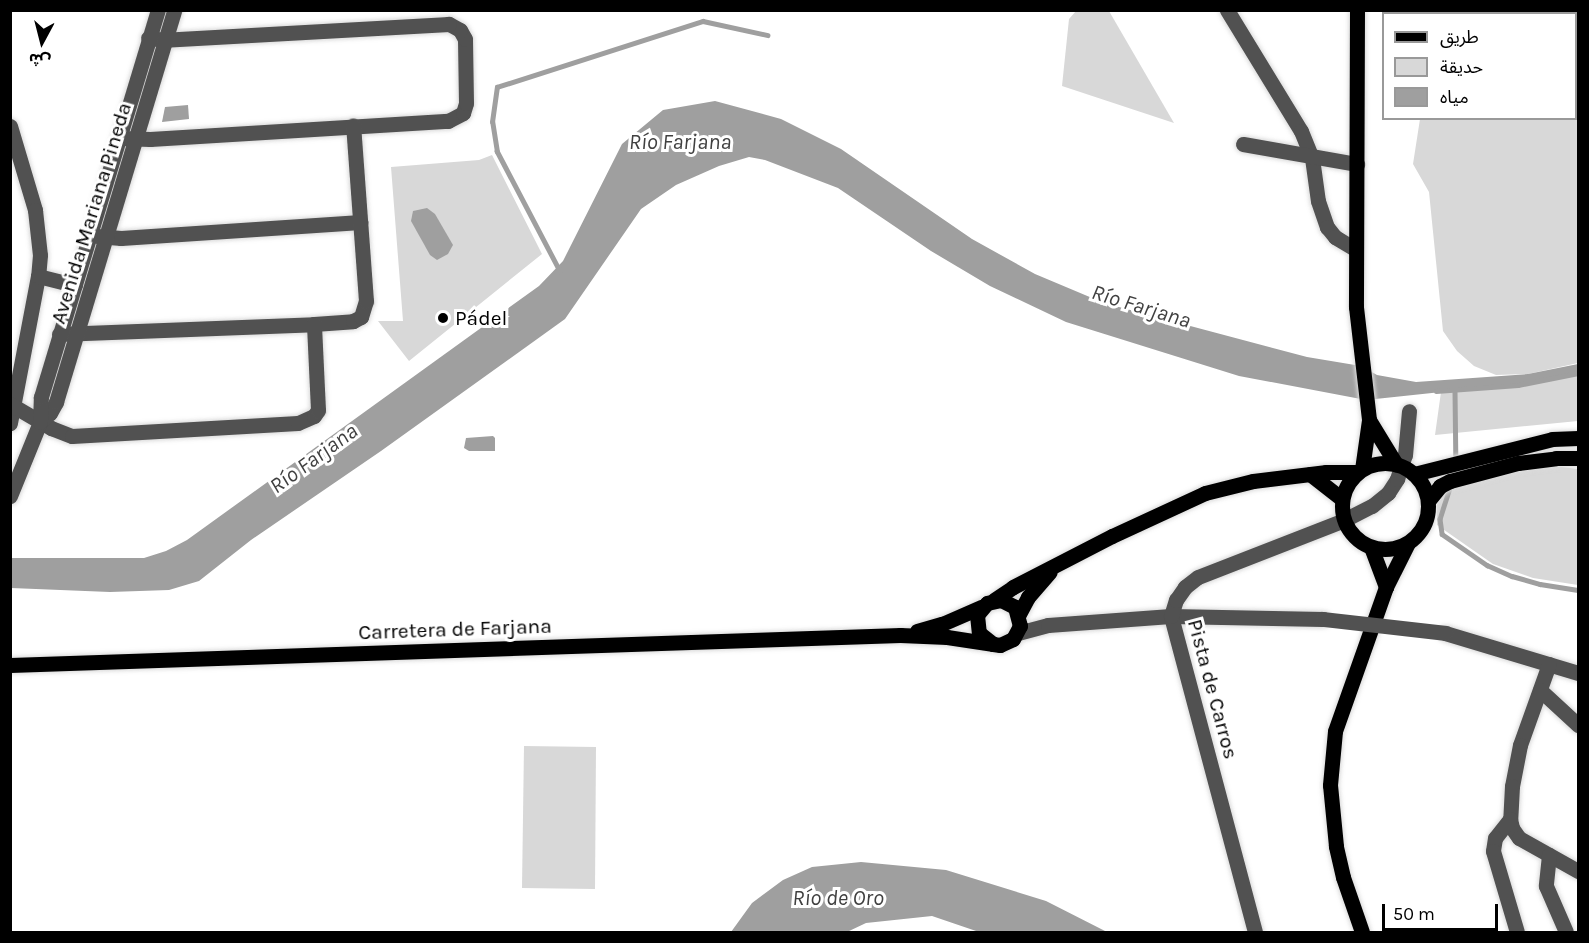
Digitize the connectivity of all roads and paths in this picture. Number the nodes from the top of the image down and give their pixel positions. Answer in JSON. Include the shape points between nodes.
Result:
{"nodes":[{"id":1,"x":158,"y":10,"type":"edge"},
{"id":2,"x":174,"y":10,"type":"edge"},
{"id":3,"x":1227,"y":10,"type":"edge"},
{"id":4,"x":1357,"y":10,"type":"edge"},
{"id":5,"x":148,"y":38,"type":"junction"},
{"id":6,"x":165,"y":40,"type":"junction"},
{"id":7,"x":353,"y":125,"type":"junction"},
{"id":8,"x":10,"y":126,"type":"edge"},
{"id":9,"x":120,"y":138,"type":"junction"},
{"id":10,"x":136,"y":139,"type":"junction"},
{"id":11,"x":1243,"y":144,"type":"dead end"},
{"id":12,"x":1312,"y":158,"type":"junction"},
{"id":13,"x":1357,"y":164,"type":"junction"},
{"id":14,"x":360,"y":222,"type":"junction"},
{"id":15,"x":90,"y":234,"type":"junction"},
{"id":16,"x":106,"y":237,"type":"junction"},
{"id":17,"x":1355,"y":249,"type":"junction"},
{"id":18,"x":39,"y":276,"type":"junction"},
{"id":19,"x":75,"y":285,"type":"junction"},
{"id":20,"x":314,"y":324,"type":"junction"},
{"id":21,"x":59,"y":334,"type":"junction"},
{"id":22,"x":76,"y":335,"type":"junction"},
{"id":23,"x":12,"y":405,"type":"edge"},
{"id":24,"x":1408,"y":411,"type":"dead end"},
{"id":25,"x":1369,"y":420,"type":"junction"},
{"id":26,"x":40,"y":422,"type":"junction"},
{"id":27,"x":10,"y":423,"type":"edge"},
{"id":28,"x":1578,"y":438,"type":"edge"},
{"id":29,"x":1578,"y":458,"type":"edge"},
{"id":30,"x":1404,"y":468,"type":"junction"},
{"id":31,"x":1360,"y":471,"type":"junction"},
{"id":32,"x":1310,"y":474,"type":"junction"},
{"id":33,"x":10,"y":496,"type":"edge"},
{"id":34,"x":1342,"y":499,"type":"junction"},
{"id":35,"x":1428,"y":501,"type":"junction"},
{"id":36,"x":1344,"y":520,"type":"junction"},
{"id":37,"x":1408,"y":543,"type":"junction"},
{"id":38,"x":1371,"y":547,"type":"junction"},
{"id":39,"x":1054,"y":567,"type":"junction"},
{"id":40,"x":1386,"y":587,"type":"junction"},
{"id":41,"x":987,"y":604,"type":"junction"},
{"id":42,"x":1171,"y":616,"type":"junction"},
{"id":43,"x":1019,"y":622,"type":"junction"},
{"id":44,"x":900,"y":634,"type":"junction"},
{"id":45,"x":993,"y":644,"type":"junction"},
{"id":46,"x":1549,"y":664,"type":"junction"},
{"id":47,"x":10,"y":665,"type":"edge"},
{"id":48,"x":1578,"y":673,"type":"edge"},
{"id":49,"x":1540,"y":690,"type":"junction"},
{"id":50,"x":1578,"y":725,"type":"edge"},
{"id":51,"x":1510,"y":819,"type":"junction"},
{"id":52,"x":1549,"y":855,"type":"junction"},
{"id":53,"x":1578,"y":871,"type":"edge"},
{"id":54,"x":1254,"y":933,"type":"edge"},
{"id":55,"x":1362,"y":933,"type":"edge"},
{"id":56,"x":1517,"y":933,"type":"edge"},
{"id":57,"x":1566,"y":933,"type":"edge"}],
"edges":[{"from":1,"to":5,"type":"street","name":"Avenida Mariana Pineda"},
{"from":2,"to":6,"type":"street","name":"Avenida Mariana Pineda"},
{"from":3,"to":12,"type":"street","via":[[1301,131]]},
{"from":4,"to":13,"type":"main road"},
{"from":5,"to":6,"type":"street"},
{"from":5,"to":9,"type":"street","name":"Avenida Mariana Pineda"},
{"from":6,"to":7,"type":"street","via":[[443,24],[460,30],[465,39],[463,113],[448,121]]},
{"from":6,"to":10,"type":"street","name":"Avenida Mariana Pineda"},
{"from":7,"to":10,"type":"street"},
{"from":7,"to":14,"type":"street"},
{"from":8,"to":18,"type":"street","via":[[34,210]]},
{"from":9,"to":10,"type":"street"},
{"from":9,"to":15,"type":"street","name":"Avenida Mariana Pineda"},
{"from":10,"to":16,"type":"street","name":"Avenida Mariana Pineda"},
{"from":11,"to":12,"type":"street"},
{"from":12,"to":13,"type":"street"},
{"from":12,"to":17,"type":"street","via":[[1318,201],[1327,227]]},
{"from":13,"to":17,"type":"main road"},
{"from":14,"to":16,"type":"street"},
{"from":14,"to":20,"type":"street","via":[[366,302],[361,316],[353,321]]},
{"from":15,"to":16,"type":"street"},
{"from":15,"to":19,"type":"street","name":"Avenida Mariana Pineda"},
{"from":16,"to":22,"type":"street","name":"Avenida Mariana Pineda"},
{"from":17,"to":25,"type":"main road","via":[[1356,307]]},
{"from":18,"to":19,"type":"street"},
{"from":18,"to":23,"type":"street"},
{"from":19,"to":21,"type":"street","name":"Avenida Mariana Pineda"},
{"from":20,"to":22,"type":"street"},
{"from":20,"to":26,"type":"street","via":[[319,404],[314,416],[298,423],[72,436]]},
{"from":21,"to":22,"type":"street"},
{"from":21,"to":26,"type":"street","name":"Avenida Mariana Pineda","via":[[41,397]]},
{"from":22,"to":26,"type":"street","name":"Avenida Mariana Pineda","via":[[54,408]]},
{"from":23,"to":26,"type":"street"},
{"from":23,"to":27,"type":"street"},
{"from":24,"to":30,"type":"street","name":"Pista de Carros"},
{"from":25,"to":30,"type":"main road"},
{"from":25,"to":31,"type":"main road"},
{"from":26,"to":33,"type":"street","name":"Avenida Mariana Pineda"},
{"from":28,"to":30,"type":"main road","via":[[1552,439],[1454,463]]},
{"from":29,"to":35,"type":"main road","via":[[1518,463],[1453,480],[1440,486]]},
{"from":30,"to":31,"type":"main road","name":"Carretera de Farjana","via":[[1373,465]]},
{"from":30,"to":35,"type":"main road","via":[[1426,491]]},
{"from":30,"to":36,"type":"street","name":"Pista de Carros","via":[[1388,493]]},
{"from":31,"to":32,"type":"main road","name":"Carretera de Farjana"},
{"from":31,"to":34,"type":"main road"},
{"from":32,"to":34,"type":"main road"},
{"from":32,"to":39,"type":"main road","name":"Carretera de Farjana","via":[[1254,481],[1205,493]]},
{"from":34,"to":36,"type":"main road"},
{"from":35,"to":37,"type":"main road","via":[[1422,529]]},
{"from":36,"to":38,"type":"main road","via":[[1355,537]]},
{"from":36,"to":42,"type":"street","name":"Pista de Carros","via":[[1198,577],[1176,600]]},
{"from":37,"to":38,"type":"main road","via":[[1396,548]]},
{"from":37,"to":40,"type":"main road"},
{"from":38,"to":40,"type":"main road"},
{"from":39,"to":41,"type":"main road","name":"Carretera de Farjana"},
{"from":39,"to":43,"type":"main road","name":"Carretera de Farjana","via":[[1028,597]]},
{"from":40,"to":55,"type":"main road","via":[[1335,731],[1330,785],[1336,846]]},
{"from":41,"to":43,"type":"main road","via":[[1009,603]]},
{"from":41,"to":44,"type":"main road","name":"Carretera de Farjana","via":[[942,624]]},
{"from":41,"to":45,"type":"main road","via":[[976,624],[984,640]]},
{"from":42,"to":43,"type":"street","via":[[1063,624]]},
{"from":42,"to":46,"type":"street","bridge":true,"via":[[1323,619],[1445,633]]},
{"from":42,"to":54,"type":"street","name":"Pista de Carros"},
{"from":43,"to":45,"type":"main road","via":[[1007,643]]},
{"from":44,"to":45,"type":"main road","name":"Carretera de Farjana"},
{"from":44,"to":47,"type":"main road","name":"Carretera de Farjana"},
{"from":46,"to":48,"type":"street"},
{"from":46,"to":49,"type":"street"},
{"from":49,"to":50,"type":"street"},
{"from":49,"to":51,"type":"street","via":[[1516,765]]},
{"from":51,"to":52,"type":"street","via":[[1519,838]]},
{"from":51,"to":56,"type":"street","via":[[1495,838],[1493,851]]},
{"from":52,"to":53,"type":"street"},
{"from":52,"to":57,"type":"street","via":[[1546,886]]}]}
